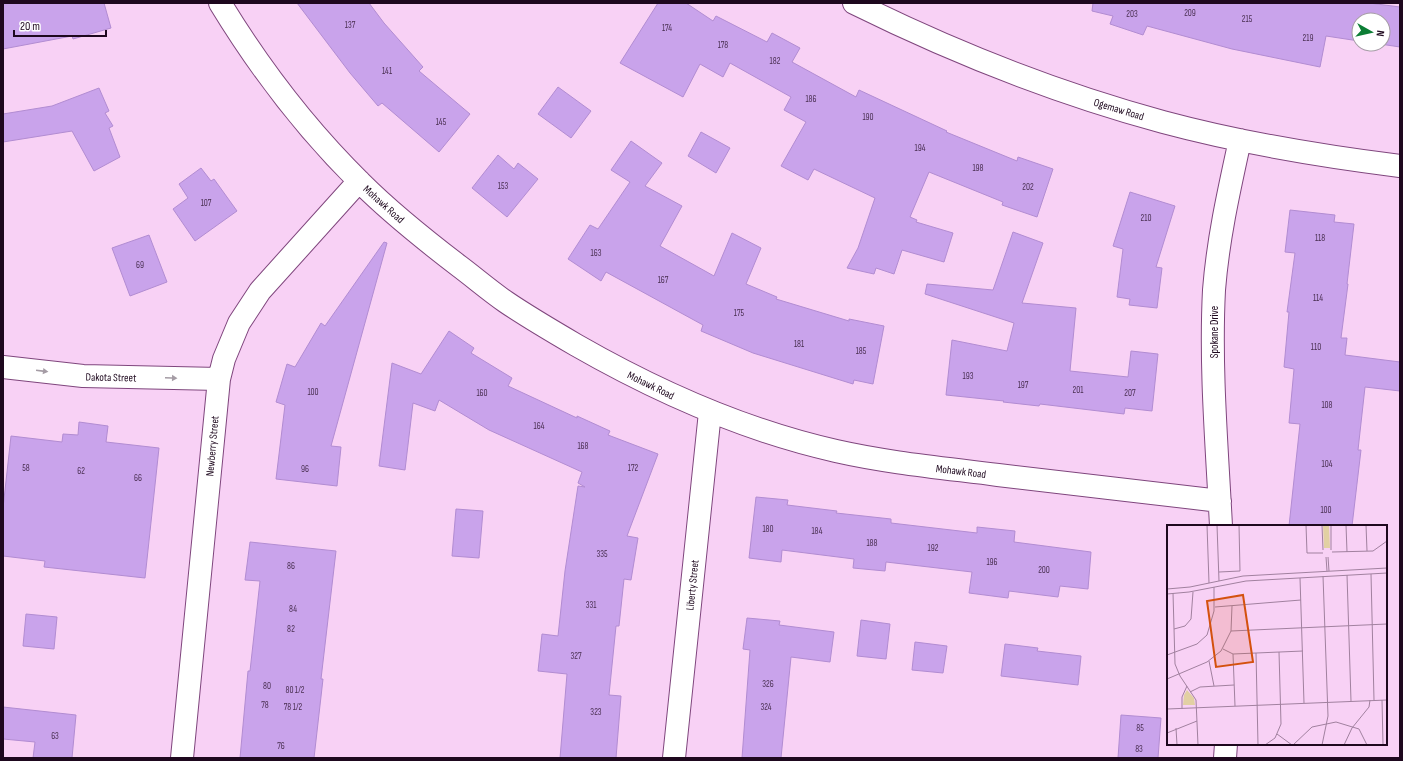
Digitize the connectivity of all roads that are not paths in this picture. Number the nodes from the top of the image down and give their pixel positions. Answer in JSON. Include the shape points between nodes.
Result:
{"nodes":[{"id":1,"x":220,"y":3,"type":"edge"},
{"id":2,"x":854,"y":3,"type":"edge"},
{"id":3,"x":1240,"y":140,"type":"junction"},
{"id":4,"x":1400,"y":166,"type":"edge"},
{"id":5,"x":359,"y":182,"type":"junction"},
{"id":6,"x":3,"y":367,"type":"edge"},
{"id":7,"x":218,"y":379,"type":"junction"},
{"id":8,"x":710,"y":412,"type":"junction"},
{"id":9,"x":1220,"y":501,"type":"junction"},
{"id":10,"x":1221,"y":525,"type":"edge"},
{"id":11,"x":1226,"y":745,"type":"edge"},
{"id":12,"x":182,"y":758,"type":"edge"},
{"id":13,"x":674,"y":758,"type":"edge"},
{"id":14,"x":1225,"y":758,"type":"edge"}],
"edges":[{"from":1,"to":5,"type":"street","name":"Mohawk Road","via":[[285,97]]},
{"from":2,"to":3,"type":"street","name":"Ogemaw Road","via":[[952,49],[1045,85],[1163,122]]},
{"from":3,"to":4,"type":"street","name":"Ogemaw Road"},
{"from":3,"to":9,"type":"street","name":"Spokane Drive","via":[[1224,215],[1214,289],[1214,377]]},
{"from":5,"to":7,"type":"street","name":"Newberry Street","via":[[260,291],[239,324]]},
{"from":5,"to":8,"type":"street","name":"Mohawk Road","via":[[433,246],[506,302],[605,361]]},
{"from":6,"to":7,"type":"street","name":"Dakota Street","one_way":true,"via":[[83,376]]},
{"from":7,"to":12,"type":"street","name":"Newberry Street"},
{"from":8,"to":9,"type":"street","name":"Mohawk Road","via":[[780,436],[863,457]]},
{"from":8,"to":13,"type":"street","name":"Liberty Street"},
{"from":9,"to":10,"type":"street","name":"Spokane Drive"},
{"from":11,"to":14,"type":"street"}]}
